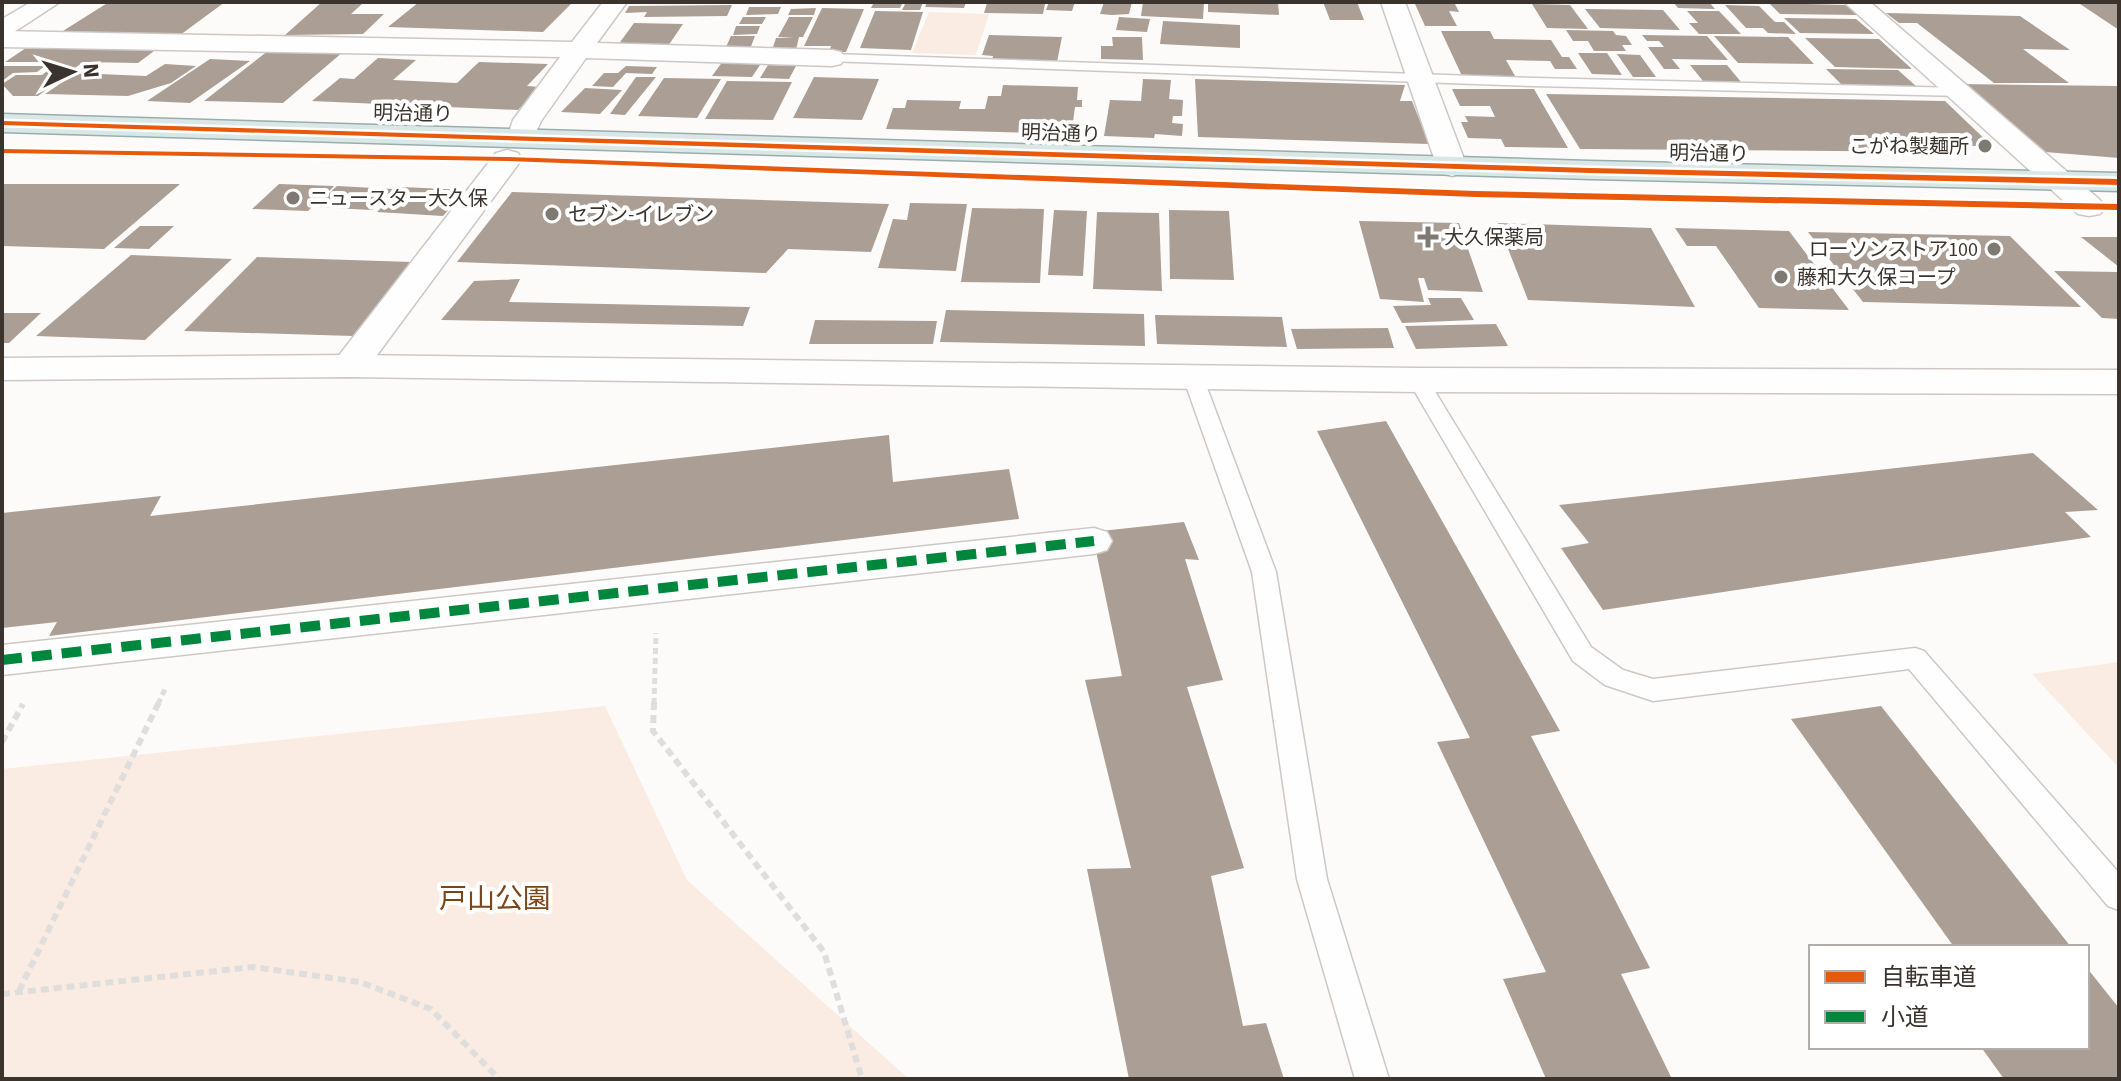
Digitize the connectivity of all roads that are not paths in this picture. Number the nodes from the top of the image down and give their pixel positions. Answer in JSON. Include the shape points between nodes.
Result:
{"nodes":[{"id":1,"x":48,"y":2,"type":"edge"},
{"id":2,"x":615,"y":2,"type":"edge"},
{"id":3,"x":1393,"y":2,"type":"edge"},
{"id":4,"x":1856,"y":2,"type":"edge"},
{"id":5,"x":2,"y":29,"type":"edge"},
{"id":6,"x":2,"y":39,"type":"edge"},
{"id":7,"x":579,"y":50,"type":"junction"},
{"id":8,"x":832,"y":58,"type":"joint"},
{"id":9,"x":1421,"y":77,"type":"junction"},
{"id":10,"x":1962,"y":92,"type":"junction"},
{"id":11,"x":2,"y":123,"type":"edge"},
{"id":12,"x":515,"y":147,"type":"junction"},
{"id":13,"x":2,"y":151,"type":"edge"},
{"id":14,"x":1452,"y":167,"type":"junction"},
{"id":15,"x":2059,"y":181,"type":"junction"},
{"id":16,"x":2119,"y":182,"type":"edge"},
{"id":17,"x":2104,"y":207,"type":"edge"},
{"id":18,"x":350,"y":366,"type":"junction"},
{"id":19,"x":2,"y":369,"type":"edge"},
{"id":20,"x":1193,"y":377,"type":"junction"},
{"id":21,"x":1418,"y":380,"type":"junction"},
{"id":22,"x":2119,"y":382,"type":"edge"},
{"id":23,"x":1094,"y":541,"type":"dead end"},
{"id":24,"x":2,"y":660,"type":"edge"},
{"id":25,"x":2119,"y":896,"type":"edge"},
{"id":26,"x":1372,"y":1079,"type":"edge"}],
"edges":[{"from":1,"to":5,"type":"street"},
{"from":2,"to":7,"type":"street"},
{"from":3,"to":9,"type":"street"},
{"from":4,"to":10,"type":"street"},
{"from":6,"to":7,"type":"street"},
{"from":7,"to":8,"type":"street"},
{"from":7,"to":12,"type":"street","via":[[527,120]]},
{"from":8,"to":9,"type":"lane"},
{"from":9,"to":10,"type":"lane"},
{"from":9,"to":14,"type":"street"},
{"from":10,"to":15,"type":"street"},
{"from":11,"to":12,"type":"main road","name":"明治通り"},
{"from":12,"to":13,"type":"main road","name":"明治通り"},
{"from":12,"to":14,"type":"main road","name":"明治通り"},
{"from":12,"to":17,"type":"main road","name":"明治通り","via":[[1461,194]]},
{"from":12,"to":18,"type":"street"},
{"from":14,"to":15,"type":"main road","name":"明治通り"},
{"from":15,"to":16,"type":"main road","name":"明治通り"},
{"from":15,"to":17,"type":"street"},
{"from":18,"to":19,"type":"street"},
{"from":18,"to":20,"type":"street"},
{"from":20,"to":21,"type":"street"},
{"from":20,"to":26,"type":"lane","via":[[1264,572],[1312,879]]},
{"from":21,"to":22,"type":"street"},
{"from":21,"to":25,"type":"lane","via":[[1582,654],[1614,678],[1653,690],[1915,658]]},
{"from":23,"to":24,"type":"street"}]}
